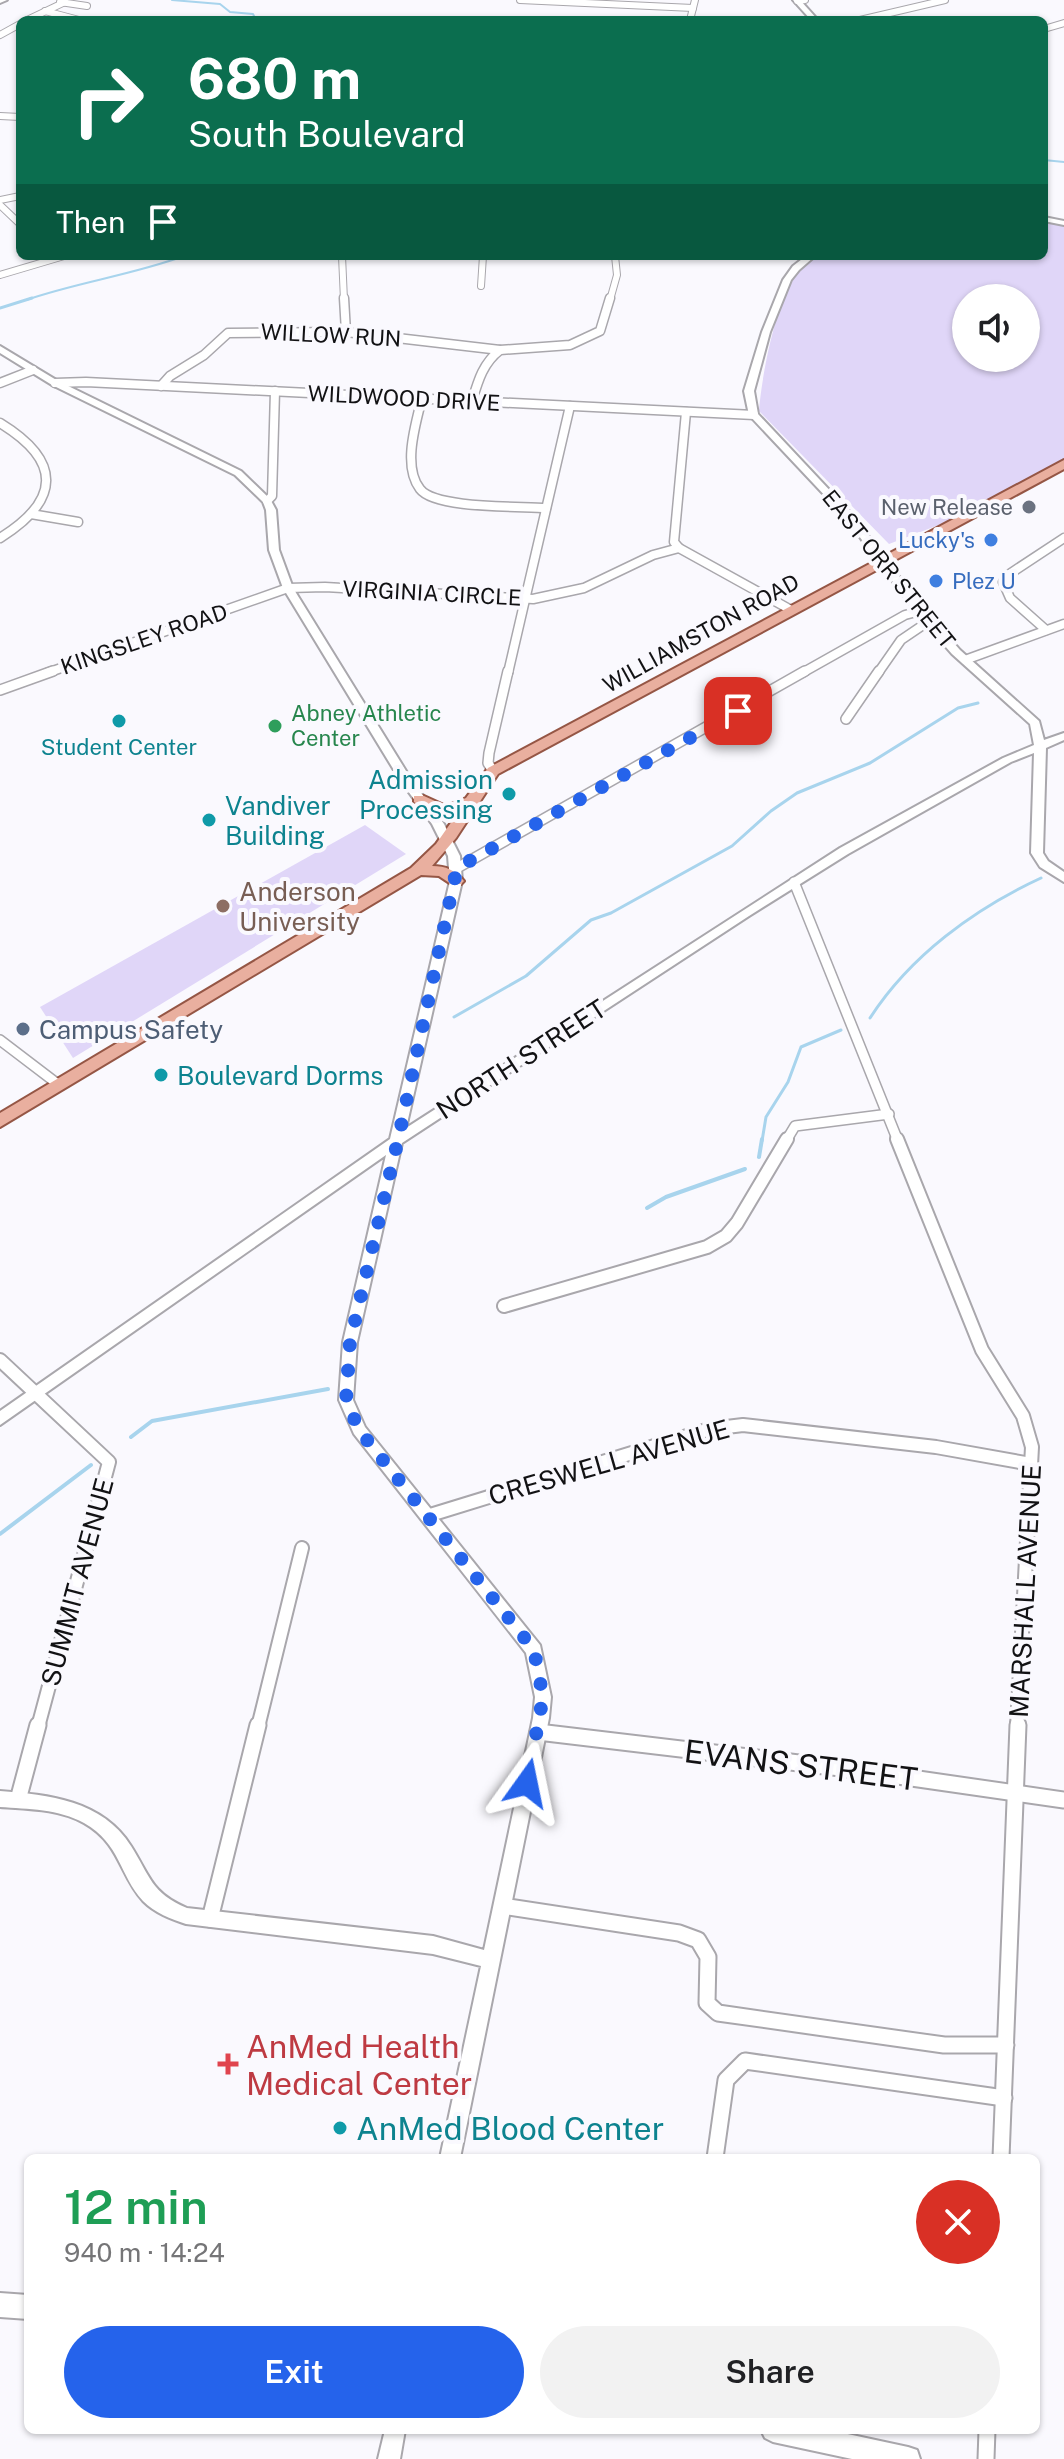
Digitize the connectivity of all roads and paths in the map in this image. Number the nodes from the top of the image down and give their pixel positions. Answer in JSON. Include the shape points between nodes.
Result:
{"nodes":[{"id":1,"x":54,"y":0,"type":"edge"},
{"id":2,"x":520,"y":0,"type":"edge"},
{"id":3,"x":695,"y":0,"type":"edge"},
{"id":4,"x":799,"y":0,"type":"edge"},
{"id":5,"x":945,"y":0,"type":"edge"},
{"id":6,"x":65,"y":2,"type":"junction"},
{"id":7,"x":87,"y":6,"type":"dead end"},
{"id":8,"x":693,"y":8,"type":"junction"},
{"id":9,"x":44,"y":11,"type":"junction"},
{"id":10,"x":35,"y":16,"type":"edge"},
{"id":11,"x":63,"y":16,"type":"edge"},
{"id":12,"x":691,"y":16,"type":"edge"},
{"id":13,"x":812,"y":16,"type":"edge"},
{"id":14,"x":877,"y":16,"type":"edge"},
{"id":15,"x":0,"y":202,"type":"edge"},
{"id":16,"x":16,"y":220,"type":"edge"},
{"id":17,"x":51,"y":260,"type":"edge"},
{"id":18,"x":342,"y":260,"type":"edge"},
{"id":19,"x":483,"y":260,"type":"edge"},
{"id":20,"x":615,"y":260,"type":"edge"},
{"id":21,"x":807,"y":260,"type":"edge"},
{"id":22,"x":0,"y":275,"type":"edge"},
{"id":23,"x":481,"y":286,"type":"dead end"},
{"id":24,"x":346,"y":332,"type":"junction"},
{"id":25,"x":0,"y":349,"type":"edge"},
{"id":26,"x":500,"y":350,"type":"junction"},
{"id":27,"x":33,"y":370,"type":"junction"},
{"id":28,"x":0,"y":383,"type":"edge"},
{"id":29,"x":55,"y":383,"type":"junction"},
{"id":30,"x":165,"y":386,"type":"junction"},
{"id":31,"x":275,"y":391,"type":"junction"},
{"id":32,"x":422,"y":398,"type":"junction"},
{"id":33,"x":472,"y":401,"type":"junction"},
{"id":34,"x":570,"y":406,"type":"junction"},
{"id":35,"x":686,"y":412,"type":"junction"},
{"id":36,"x":754,"y":415,"type":"junction"},
{"id":37,"x":0,"y":423,"type":"edge"},
{"id":38,"x":1064,"y":464,"type":"edge"},
{"id":39,"x":267,"y":501,"type":"junction"},
{"id":40,"x":546,"y":508,"type":"junction"},
{"id":41,"x":31,"y":514,"type":"junction"},
{"id":42,"x":78,"y":522,"type":"dead end"},
{"id":43,"x":0,"y":538,"type":"edge"},
{"id":44,"x":1064,"y":538,"type":"edge"},
{"id":45,"x":679,"y":548,"type":"junction"},
{"id":46,"x":883,"y":560,"type":"junction"},
{"id":47,"x":288,"y":588,"type":"junction"},
{"id":48,"x":525,"y":599,"type":"junction"},
{"id":49,"x":791,"y":610,"type":"junction"},
{"id":50,"x":920,"y":611,"type":"junction"},
{"id":51,"x":929,"y":621,"type":"junction"},
{"id":52,"x":1064,"y":624,"type":"edge"},
{"id":53,"x":1046,"y":630,"type":"junction"},
{"id":54,"x":965,"y":660,"type":"junction"},
{"id":55,"x":0,"y":690,"type":"edge"},
{"id":56,"x":846,"y":719,"type":"dead end"},
{"id":57,"x":1064,"y":736,"type":"edge"},
{"id":58,"x":1040,"y":746,"type":"junction"},
{"id":59,"x":493,"y":771,"type":"junction"},
{"id":60,"x":419,"y":799,"type":"junction"},
{"id":61,"x":473,"y":800,"type":"junction"},
{"id":62,"x":447,"y":843,"type":"junction"},
{"id":63,"x":418,"y":870,"type":"junction"},
{"id":64,"x":457,"y":874,"type":"junction"},
{"id":65,"x":1064,"y":878,"type":"edge"},
{"id":66,"x":794,"y":882,"type":"junction"},
{"id":67,"x":0,"y":1040,"type":"edge"},
{"id":68,"x":59,"y":1085,"type":"junction"},
{"id":69,"x":889,"y":1114,"type":"junction"},
{"id":70,"x":0,"y":1121,"type":"edge"},
{"id":71,"x":399,"y":1139,"type":"junction"},
{"id":72,"x":504,"y":1306,"type":"dead end"},
{"id":73,"x":0,"y":1360,"type":"edge"},
{"id":74,"x":37,"y":1394,"type":"junction"},
{"id":75,"x":0,"y":1419,"type":"edge"},
{"id":76,"x":1031,"y":1464,"type":"junction"},
{"id":77,"x":427,"y":1516,"type":"junction"},
{"id":78,"x":302,"y":1548,"type":"dead end"},
{"id":79,"x":538,"y":1732,"type":"junction"},
{"id":80,"x":1014,"y":1793,"type":"junction"},
{"id":81,"x":9,"y":1799,"type":"edge"},
{"id":82,"x":1064,"y":1800,"type":"edge"},
{"id":83,"x":502,"y":1906,"type":"junction"},
{"id":84,"x":210,"y":1919,"type":"junction"},
{"id":85,"x":491,"y":1960,"type":"junction"},
{"id":86,"x":1006,"y":2045,"type":"junction"},
{"id":87,"x":1004,"y":2098,"type":"junction"},
{"id":88,"x":451,"y":2154,"type":"edge"},
{"id":89,"x":716,"y":2154,"type":"edge"},
{"id":90,"x":1001,"y":2154,"type":"edge"},
{"id":91,"x":0,"y":2305,"type":"edge"},
{"id":92,"x":24,"y":2307,"type":"edge"},
{"id":93,"x":394,"y":2434,"type":"edge"},
{"id":94,"x":788,"y":2434,"type":"edge"},
{"id":95,"x":987,"y":2434,"type":"edge"},
{"id":96,"x":861,"y":2454,"type":"edge"},
{"id":97,"x":389,"y":2459,"type":"edge"},
{"id":98,"x":908,"y":2459,"type":"edge"},
{"id":99,"x":986,"y":2459,"type":"edge"}],
"edges":[{"from":1,"to":6,"type":"street"},
{"from":2,"to":8,"type":"street"},
{"from":3,"to":8,"type":"street"},
{"from":4,"to":13,"type":"street"},
{"from":5,"to":14,"type":"street"},
{"from":6,"to":7,"type":"street"},
{"from":6,"to":9,"type":"street"},
{"from":8,"to":12,"type":"street"},
{"from":9,"to":10,"type":"street"},
{"from":9,"to":11,"type":"street"},
{"from":15,"to":16,"type":"street"},
{"from":17,"to":22,"type":"street"},
{"from":18,"to":24,"type":"street"},
{"from":19,"to":23,"type":"street"},
{"from":20,"to":26,"type":"street","name":"WILLOW RUN","via":[[617,275],[600,331],[570,345]]},
{"from":21,"to":36,"type":"street","via":[[787,280],[766,332],[749,391]]},
{"from":24,"to":26,"type":"street","name":"WILLOW RUN"},
{"from":24,"to":30,"type":"street","name":"WILLOW RUN","via":[[228,333]]},
{"from":25,"to":27,"type":"street"},
{"from":26,"to":33,"type":"street","via":[[481,370]]},
{"from":27,"to":28,"type":"street"},
{"from":27,"to":29,"type":"street"},
{"from":29,"to":30,"type":"street","name":"WILDWOOD DRIVE"},
{"from":29,"to":39,"type":"street","via":[[238,473]]},
{"from":30,"to":31,"type":"street","name":"WILDWOOD DRIVE"},
{"from":31,"to":32,"type":"street","name":"WILDWOOD DRIVE"},
{"from":31,"to":39,"type":"street","via":[[272,496]]},
{"from":32,"to":33,"type":"street","name":"WILDWOOD DRIVE"},
{"from":32,"to":40,"type":"street","via":[[414,462],[417,486],[426,495],[441,501]]},
{"from":33,"to":34,"type":"street","name":"WILDWOOD DRIVE"},
{"from":34,"to":35,"type":"street","name":"WILDWOOD DRIVE"},
{"from":34,"to":40,"type":"street"},
{"from":35,"to":36,"type":"street","name":"WILDWOOD DRIVE"},
{"from":35,"to":45,"type":"street","via":[[674,542]]},
{"from":36,"to":46,"type":"street","name":"EAST ORR STREET"},
{"from":37,"to":41,"type":"street","via":[[35,445],[46,461],[44,499]]},
{"from":38,"to":46,"type":"main road","name":"WILLIAMSTON ROAD"},
{"from":39,"to":47,"type":"street","via":[[274,550]]},
{"from":40,"to":48,"type":"street"},
{"from":41,"to":42,"type":"street"},
{"from":41,"to":43,"type":"street"},
{"from":44,"to":53,"type":"street","via":[[1003,582],[1010,598]]},
{"from":45,"to":48,"type":"street","name":"VIRGINIA CIRCLE","via":[[584,588]]},
{"from":45,"to":49,"type":"street"},
{"from":46,"to":49,"type":"main road","name":"WILLIAMSTON ROAD"},
{"from":46,"to":50,"type":"street","name":"EAST ORR STREET"},
{"from":47,"to":48,"type":"street","name":"VIRGINIA CIRCLE"},
{"from":47,"to":55,"type":"street","name":"KINGSLEY ROAD"},
{"from":47,"to":60,"type":"street"},
{"from":48,"to":59,"type":"street","via":[[489,753]]},
{"from":49,"to":59,"type":"main road","name":"WILLIAMSTON ROAD"},
{"from":50,"to":51,"type":"street","name":"EAST ORR STREET"},
{"from":50,"to":64,"type":"street"},
{"from":51,"to":54,"type":"street","name":"EAST ORR STREET"},
{"from":51,"to":56,"type":"street","via":[[901,640]]},
{"from":52,"to":53,"type":"street"},
{"from":53,"to":54,"type":"street"},
{"from":54,"to":58,"type":"street","name":"EAST ORR STREET","via":[[1030,716],[1039,730]]},
{"from":57,"to":58,"type":"street","name":"NORTH STREET"},
{"from":58,"to":65,"type":"street","name":"EAST ORR STREET","via":[[1037,853]]},
{"from":58,"to":66,"type":"street","name":"NORTH STREET"},
{"from":59,"to":61,"type":"main road","name":"WILLIAMSTON ROAD"},
{"from":60,"to":61,"type":"main road","via":[[450,812]]},
{"from":60,"to":62,"type":"street"},
{"from":61,"to":62,"type":"main road","name":"WILLIAMSTON ROAD"},
{"from":62,"to":63,"type":"main road","name":"WILLIAMSTON ROAD"},
{"from":62,"to":64,"type":"street"},
{"from":63,"to":64,"type":"main road"},
{"from":63,"to":68,"type":"main road","name":"WILLIAMSTON ROAD"},
{"from":64,"to":71,"type":"street"},
{"from":66,"to":69,"type":"street","name":"MARSHALL AVENUE"},
{"from":66,"to":71,"type":"street","name":"NORTH STREET"},
{"from":67,"to":68,"type":"street"},
{"from":68,"to":70,"type":"main road","name":"WILLIAMSTON ROAD"},
{"from":69,"to":72,"type":"street","via":[[795,1126],[737,1223],[707,1247]]},
{"from":69,"to":76,"type":"street","name":"MARSHALL AVENUE","via":[[982,1350],[1023,1416]]},
{"from":71,"to":74,"type":"street","name":"NORTH STREET"},
{"from":71,"to":77,"type":"street","via":[[350,1342],[346,1400],[359,1430]]},
{"from":73,"to":74,"type":"street","name":"SUMMIT AVENUE"},
{"from":74,"to":75,"type":"street","name":"NORTH STREET"},
{"from":74,"to":81,"type":"street","name":"SUMMIT AVENUE","via":[[109,1462]]},
{"from":76,"to":77,"type":"street","name":"CRESWELL AVENUE","via":[[936,1447],[743,1425],[683,1437]]},
{"from":76,"to":80,"type":"street","name":"MARSHALL AVENUE"},
{"from":77,"to":79,"type":"street","via":[[534,1650],[543,1697]]},
{"from":78,"to":84,"type":"street"},
{"from":79,"to":80,"type":"street","name":"EVANS STREET"},
{"from":79,"to":83,"type":"street"},
{"from":80,"to":82,"type":"street","name":"EVANS STREET"},
{"from":80,"to":86,"type":"street","name":"MARSHALL AVENUE"},
{"from":81,"to":84,"type":"street","via":[[79,1811],[113,1835],[153,1902]]},
{"from":83,"to":85,"type":"street"},
{"from":83,"to":86,"type":"street","via":[[698,1940],[708,1957],[707,2003],[718,2013],[944,2045]]},
{"from":84,"to":85,"type":"street","via":[[433,1945]]},
{"from":85,"to":88,"type":"street"},
{"from":86,"to":87,"type":"street","name":"MARSHALL AVENUE"},
{"from":87,"to":89,"type":"street","via":[[745,2061],[726,2080]]},
{"from":87,"to":90,"type":"street","name":"MARSHALL AVENUE"},
{"from":91,"to":92,"type":"main road"},
{"from":93,"to":97,"type":"street"},
{"from":94,"to":96,"type":"main road"},
{"from":95,"to":99,"type":"street"},
{"from":96,"to":98,"type":"main road"}]}
